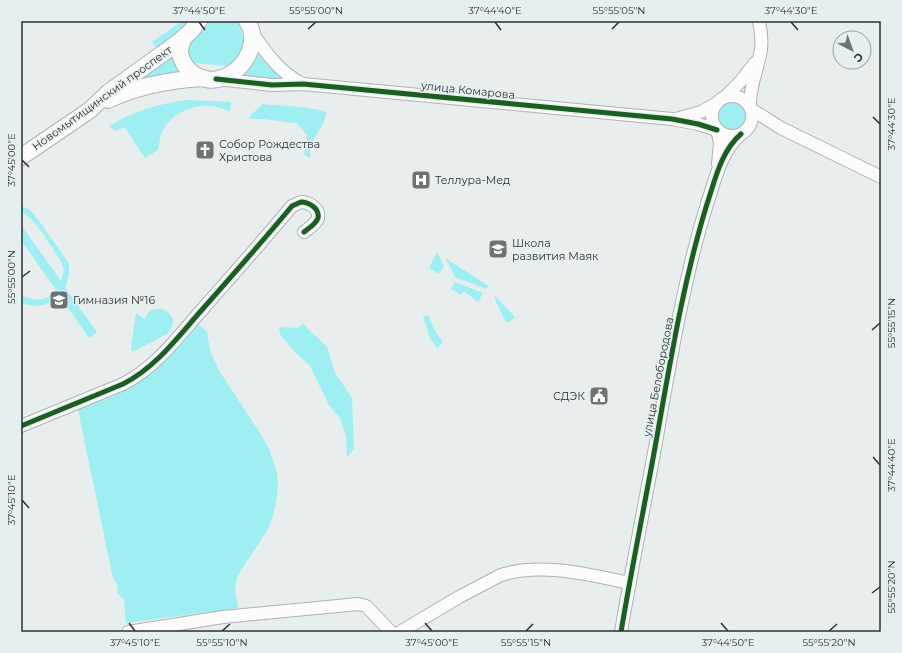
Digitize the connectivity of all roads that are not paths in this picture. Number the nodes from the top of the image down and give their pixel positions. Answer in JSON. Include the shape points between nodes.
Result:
{"nodes":[{"id":1,"x":199,"y":21,"type":"edge"},
{"id":2,"x":758,"y":21,"type":"edge"},
{"id":3,"x":250,"y":26,"type":"edge"},
{"id":4,"x":183,"y":39,"type":"junction"},
{"id":5,"x":759,"y":58,"type":"junction"},
{"id":6,"x":210,"y":79,"type":"junction"},
{"id":7,"x":303,"y":84,"type":"junction"},
{"id":8,"x":721,"y":100,"type":"junction"},
{"id":9,"x":92,"y":108,"type":"junction"},
{"id":10,"x":751,"y":108,"type":"junction"},
{"id":11,"x":672,"y":120,"type":"junction"},
{"id":12,"x":781,"y":128,"type":"junction"},
{"id":13,"x":717,"y":130,"type":"junction"},
{"id":14,"x":744,"y":132,"type":"junction"},
{"id":15,"x":21,"y":157,"type":"edge"},
{"id":16,"x":716,"y":175,"type":"junction"},
{"id":17,"x":881,"y":177,"type":"edge"},
{"id":18,"x":304,"y":232,"type":"dead end"},
{"id":19,"x":21,"y":426,"type":"edge"},
{"id":20,"x":630,"y":583,"type":"junction"},
{"id":21,"x":128,"y":632,"type":"edge"},
{"id":22,"x":391,"y":632,"type":"edge"},
{"id":23,"x":400,"y":632,"type":"edge"},
{"id":24,"x":622,"y":632,"type":"edge"}],
"edges":[{"from":1,"to":4,"type":"main road","name":"Новомытищинский проспект"},
{"from":2,"to":5,"type":"street","via":[[762,41]]},
{"from":3,"to":6,"type":"main road","via":[[250,51],[244,62],[235,71],[223,77]]},
{"from":3,"to":7,"type":"street","via":[[264,50],[278,66]]},
{"from":4,"to":6,"type":"main road","name":"Новомытищинский проспект","via":[[181,57],[189,70]]},
{"from":4,"to":9,"type":"main road","name":"Новомытищинский проспект","via":[[109,92]]},
{"from":5,"to":8,"type":"street","via":[[740,82]]},
{"from":5,"to":10,"type":"street","via":[[752,83]]},
{"from":6,"to":7,"type":"street","name":"улица Комарова","via":[[272,85]]},
{"from":6,"to":9,"type":"main road","via":[[179,80],[140,88]]},
{"from":7,"to":11,"type":"street","name":"улица Комарова"},
{"from":8,"to":10,"type":"street","via":[[739,97]]},
{"from":8,"to":11,"type":"street","name":"улица Комарова","via":[[694,114]]},
{"from":8,"to":13,"type":"street","via":[[712,112],[713,124]]},
{"from":9,"to":15,"type":"main road","name":"Новомытищинский проспект"},
{"from":10,"to":12,"type":"street"},
{"from":10,"to":14,"type":"street","via":[[752,120]]},
{"from":11,"to":13,"type":"street","name":"улица Комарова"},
{"from":12,"to":14,"type":"street","via":[[764,124],[756,125]]},
{"from":12,"to":17,"type":"street"},
{"from":13,"to":14,"type":"street","via":[[731,137]]},
{"from":13,"to":16,"type":"street","name":"улица Белобородова","via":[[720,142]]},
{"from":14,"to":16,"type":"street","name":"улица Белобородова","via":[[728,149]]},
{"from":16,"to":20,"type":"street","name":"улица Белобородова","via":[[697,236]]},
{"from":18,"to":19,"type":"street","via":[[315,222],[318,214],[310,204],[301,202],[292,206],[170,347],[144,372],[123,384]]},
{"from":20,"to":23,"type":"street","via":[[547,570],[508,573],[459,597]]},
{"from":20,"to":24,"type":"street","name":"улица Белобородова"},
{"from":21,"to":22,"type":"street","via":[[223,617],[358,604],[366,606]]}]}
